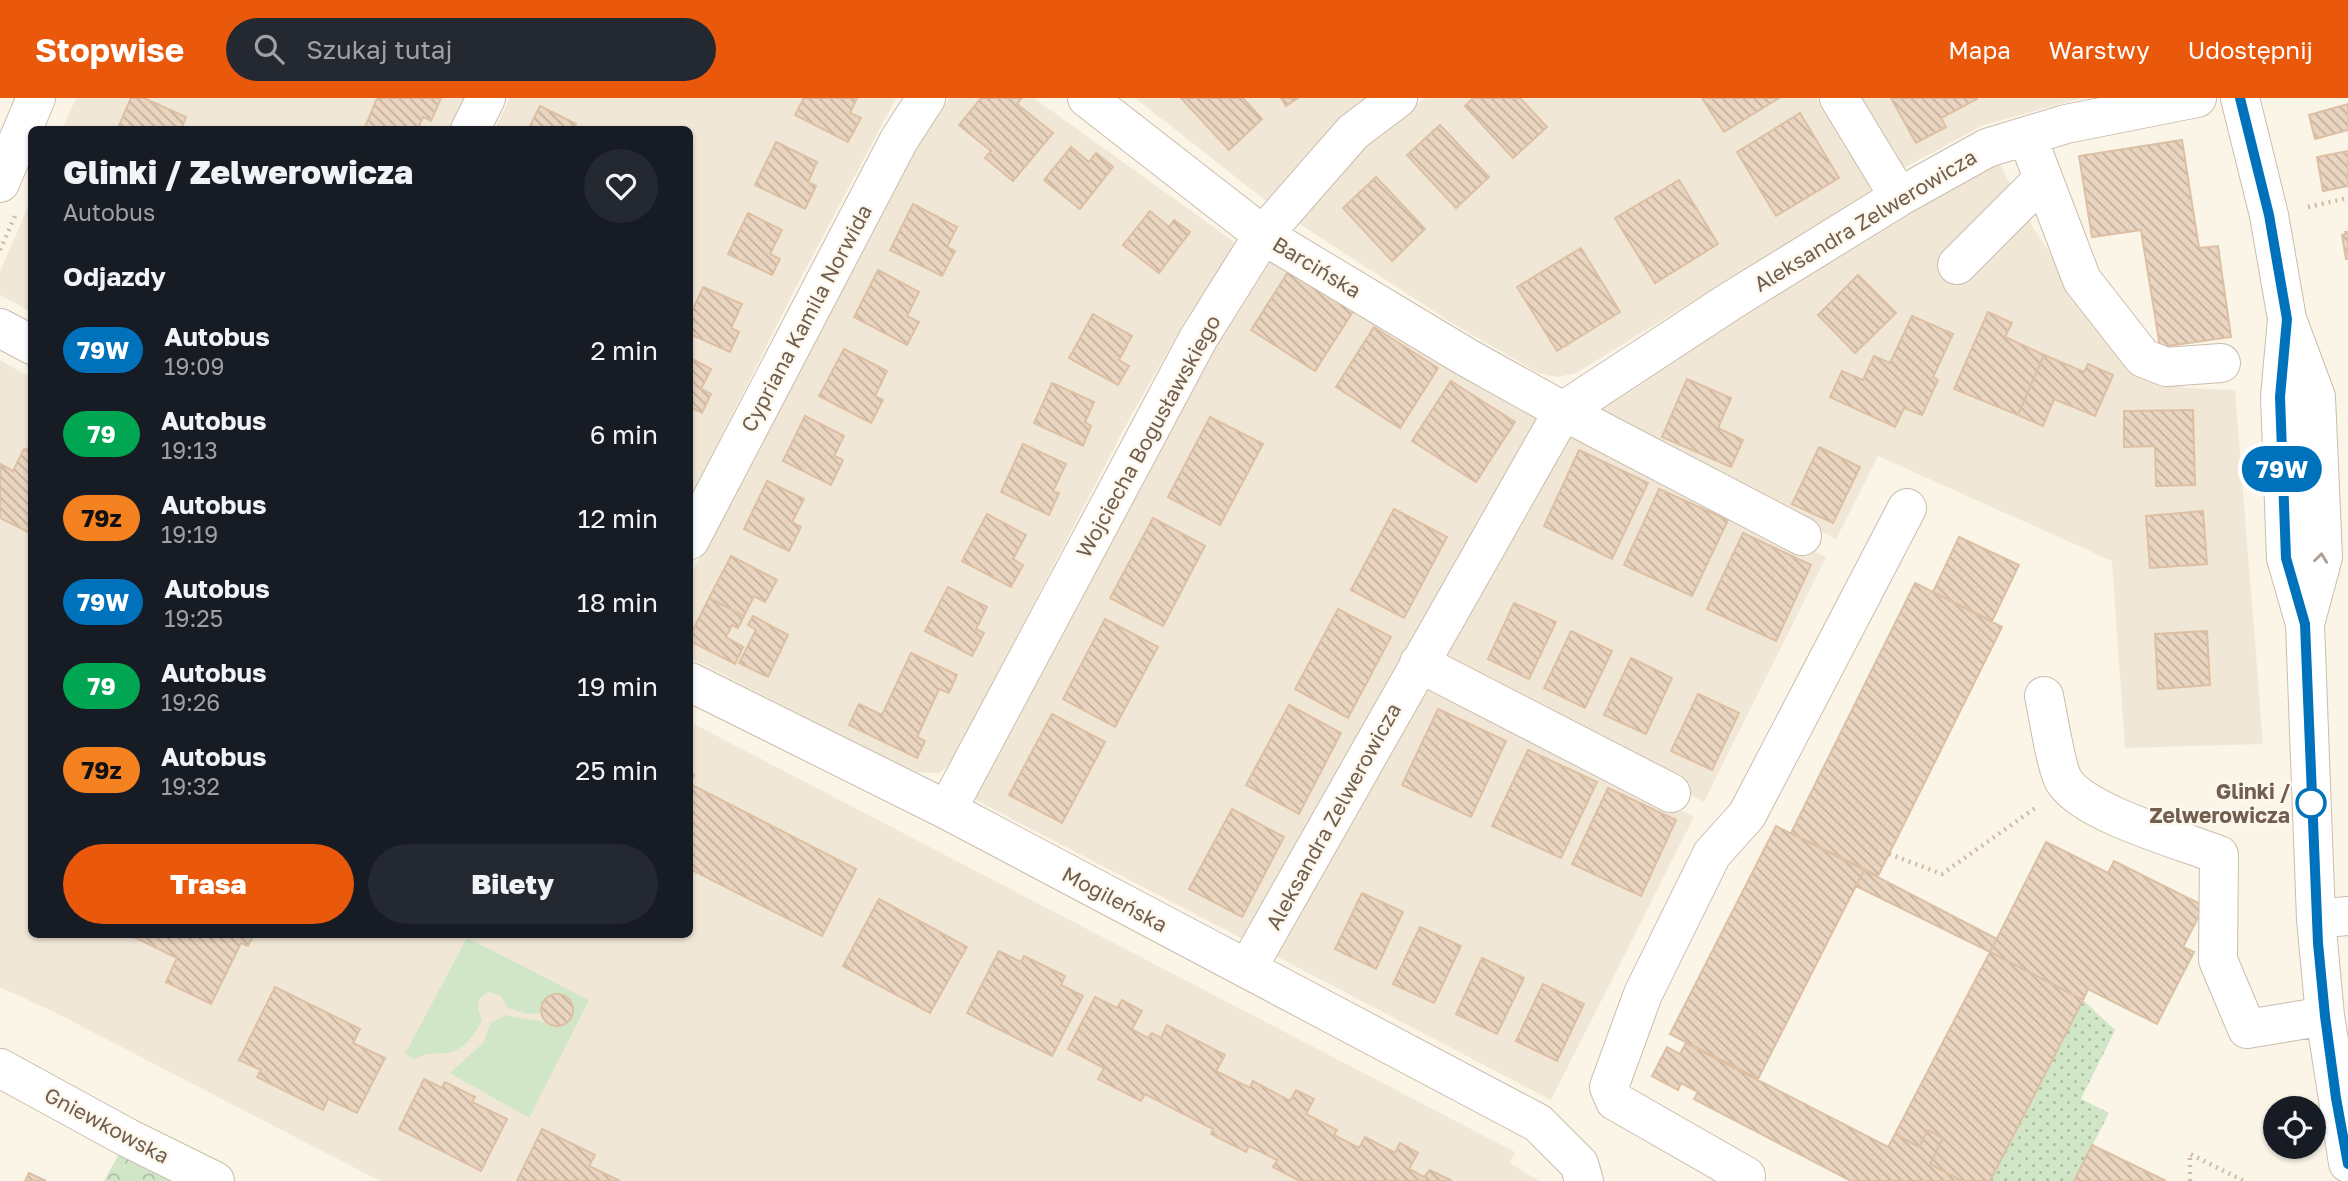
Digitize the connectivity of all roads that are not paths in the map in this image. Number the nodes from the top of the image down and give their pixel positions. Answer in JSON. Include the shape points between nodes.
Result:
{"nodes":[{"id":1,"x":36,"y":98,"type":"edge"},
{"id":2,"x":486,"y":98,"type":"edge"},
{"id":3,"x":926,"y":98,"type":"edge"},
{"id":4,"x":1087,"y":98,"type":"edge"},
{"id":5,"x":1398,"y":98,"type":"edge"},
{"id":6,"x":1839,"y":98,"type":"edge"},
{"id":7,"x":2197,"y":98,"type":"edge"},
{"id":8,"x":2239,"y":98,"type":"edge"},
{"id":9,"x":472,"y":126,"type":"edge"},
{"id":10,"x":2027,"y":136,"type":"junction"},
{"id":11,"x":2043,"y":179,"type":"junction"},
{"id":12,"x":0,"y":183,"type":"edge"},
{"id":13,"x":1899,"y":197,"type":"junction"},
{"id":14,"x":1263,"y":235,"type":"junction"},
{"id":15,"x":1956,"y":265,"type":"dead end"},
{"id":16,"x":2287,"y":319,"type":"junction"},
{"id":17,"x":0,"y":328,"type":"edge"},
{"id":18,"x":28,"y":343,"type":"edge"},
{"id":19,"x":2221,"y":363,"type":"dead end"},
{"id":20,"x":1563,"y":411,"type":"junction"},
{"id":21,"x":2334,"y":492,"type":"edge"},
{"id":22,"x":2283,"y":494,"type":"junction"},
{"id":23,"x":1907,"y":508,"type":"dead end"},
{"id":24,"x":693,"y":534,"type":"edge"},
{"id":25,"x":1802,"y":536,"type":"dead end"},
{"id":26,"x":2305,"y":624,"type":"junction"},
{"id":27,"x":1419,"y":663,"type":"junction"},
{"id":28,"x":693,"y":683,"type":"edge"},
{"id":29,"x":2044,"y":696,"type":"dead end"},
{"id":30,"x":1671,"y":793,"type":"dead end"},
{"id":31,"x":947,"y":810,"type":"junction"},
{"id":32,"x":2332,"y":917,"type":"edge"},
{"id":33,"x":1247,"y":970,"type":"junction"},
{"id":34,"x":2325,"y":1016,"type":"junction"},
{"id":35,"x":0,"y":1068,"type":"edge"},
{"id":36,"x":2348,"y":1163,"type":"edge"},
{"id":37,"x":1749,"y":1179,"type":"edge"},
{"id":38,"x":215,"y":1181,"type":"edge"},
{"id":39,"x":1584,"y":1181,"type":"edge"}],
"edges":[{"from":1,"to":12,"type":"street"},
{"from":2,"to":9,"type":"street"},
{"from":3,"to":24,"type":"street","name":"Cypriana Kamila Norwida","via":[[899,140]]},
{"from":4,"to":14,"type":"street","name":"Barcińska"},
{"from":5,"to":14,"type":"street","name":"Wojciecha Bogusławskiego","via":[[1353,132]]},
{"from":6,"to":13,"type":"street"},
{"from":7,"to":10,"type":"street","name":"Aleksandra Zelwerowicza"},
{"from":8,"to":16,"type":"street","via":[[2269,215]]},
{"from":10,"to":11,"type":"street"},
{"from":10,"to":13,"type":"street","name":"Aleksandra Zelwerowicza","via":[[1987,148]]},
{"from":11,"to":15,"type":"street"},
{"from":11,"to":19,"type":"street","via":[[2082,280],[2143,358],[2166,368]]},
{"from":13,"to":20,"type":"street","name":"Aleksandra Zelwerowicza"},
{"from":14,"to":20,"type":"street","name":"Barcińska"},
{"from":14,"to":31,"type":"street","name":"Wojciecha Bogusławskiego","via":[[1198,339]]},
{"from":16,"to":21,"type":"street","via":[[2316,397]]},
{"from":16,"to":22,"type":"street","via":[[2280,397]]},
{"from":17,"to":18,"type":"street"},
{"from":20,"to":25,"type":"street"},
{"from":20,"to":27,"type":"street","name":"Aleksandra Zelwerowicza"},
{"from":21,"to":22,"type":"street"},
{"from":26,"to":21,"type":"street","one_way":true},
{"from":22,"to":26,"type":"street","via":[[2286,558]]},
{"from":23,"to":37,"type":"street","via":[[1746,815],[1712,855],[1643,994],[1609,1087],[1615,1101]]},
{"from":26,"to":32,"type":"street"},
{"from":27,"to":30,"type":"street"},
{"from":27,"to":33,"type":"street","name":"Aleksandra Zelwerowicza"},
{"from":28,"to":31,"type":"street","name":"Mogileńska"},
{"from":29,"to":34,"type":"street","via":[[2063,779],[2079,798],[2099,810],[2220,855],[2218,961],[2247,1029]]},
{"from":31,"to":33,"type":"street","name":"Mogileńska"},
{"from":32,"to":34,"type":"street"},
{"from":33,"to":39,"type":"street","name":"Mogileńska","via":[[1538,1123],[1579,1164]]},
{"from":34,"to":36,"type":"street"},
{"from":35,"to":38,"type":"street","name":"Gniewkowska"}]}
